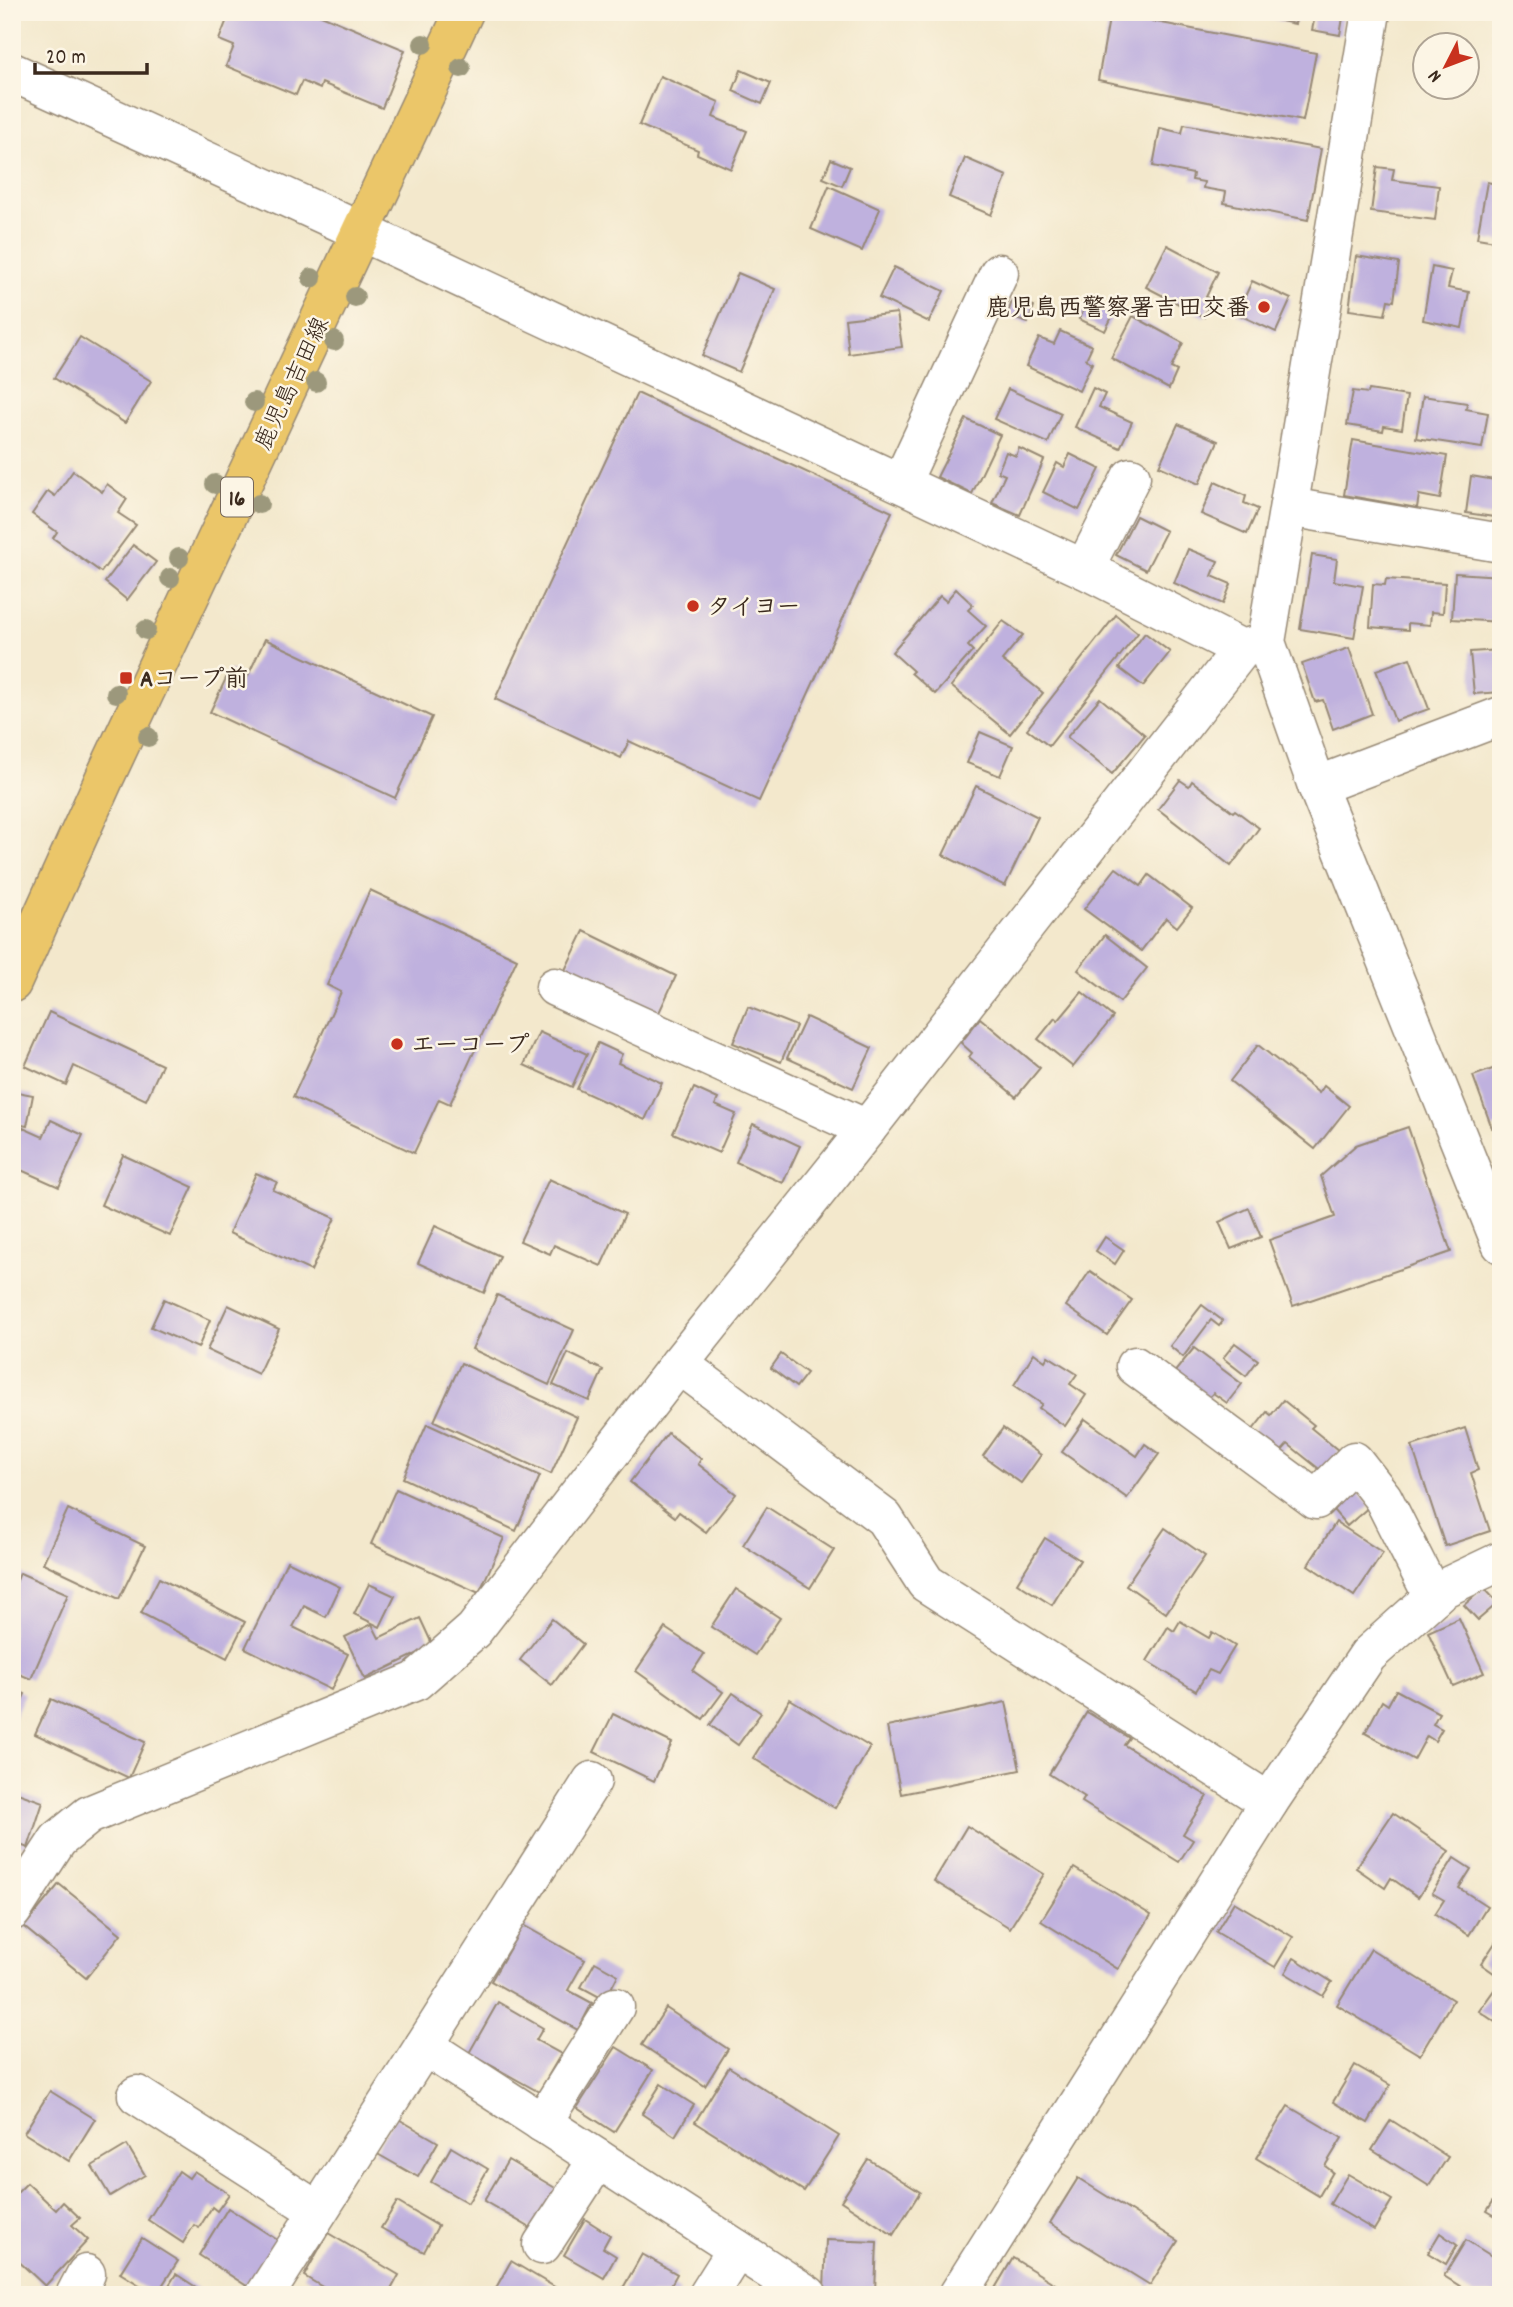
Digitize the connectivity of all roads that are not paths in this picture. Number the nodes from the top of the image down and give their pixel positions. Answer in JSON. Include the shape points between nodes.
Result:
{"nodes":[{"id":1,"x":464,"y":12,"type":"edge"},
{"id":2,"x":1371,"y":12,"type":"edge"},
{"id":3,"x":12,"y":72,"type":"edge"},
{"id":4,"x":362,"y":232,"type":"junction"},
{"id":5,"x":999,"y":273,"type":"dead end"},
{"id":6,"x":1131,"y":477,"type":"dead end"},
{"id":7,"x":901,"y":483,"type":"junction"},
{"id":8,"x":1289,"y":507,"type":"junction"},
{"id":9,"x":1501,"y":543,"type":"edge"},
{"id":10,"x":1084,"y":569,"type":"junction"},
{"id":11,"x":1254,"y":646,"type":"junction"},
{"id":12,"x":1501,"y":716,"type":"edge"},
{"id":13,"x":1317,"y":786,"type":"junction"},
{"id":14,"x":12,"y":982,"type":"edge"},
{"id":15,"x":555,"y":987,"type":"dead end"},
{"id":16,"x":867,"y":1129,"type":"junction"},
{"id":17,"x":1501,"y":1244,"type":"edge"},
{"id":18,"x":679,"y":1364,"type":"junction"},
{"id":19,"x":1135,"y":1366,"type":"dead end"},
{"id":20,"x":1501,"y":1561,"type":"edge"},
{"id":21,"x":1433,"y":1597,"type":"junction"},
{"id":22,"x":593,"y":1781,"type":"dead end"},
{"id":23,"x":1269,"y":1802,"type":"junction"},
{"id":24,"x":12,"y":1911,"type":"edge"},
{"id":25,"x":615,"y":2007,"type":"dead end"},
{"id":26,"x":424,"y":2046,"type":"junction"},
{"id":27,"x":137,"y":2095,"type":"dead end"},
{"id":28,"x":542,"y":2123,"type":"junction"},
{"id":29,"x":598,"y":2159,"type":"junction"},
{"id":30,"x":318,"y":2211,"type":"junction"},
{"id":31,"x":542,"y":2245,"type":"dead end"},
{"id":32,"x":737,"y":2249,"type":"junction"},
{"id":33,"x":265,"y":2295,"type":"edge"},
{"id":34,"x":708,"y":2295,"type":"edge"},
{"id":35,"x":808,"y":2295,"type":"edge"},
{"id":36,"x":958,"y":2295,"type":"edge"}],
"edges":[{"from":1,"to":4,"type":"main road","name":"鹿児島吉田線","number":"16"},
{"from":2,"to":8,"type":"street"},
{"from":3,"to":4,"type":"street"},
{"from":4,"to":7,"type":"street"},
{"from":4,"to":14,"type":"main road","name":"鹿児島吉田線","number":"16"},
{"from":5,"to":7,"type":"street"},
{"from":6,"to":10,"type":"street"},
{"from":7,"to":10,"type":"street"},
{"from":8,"to":9,"type":"street"},
{"from":8,"to":11,"type":"street"},
{"from":10,"to":11,"type":"street"},
{"from":11,"to":13,"type":"street"},
{"from":11,"to":16,"type":"street"},
{"from":12,"to":13,"type":"street"},
{"from":13,"to":17,"type":"street"},
{"from":15,"to":16,"type":"street"},
{"from":16,"to":18,"type":"street"},
{"from":18,"to":23,"type":"street","via":[[884,1518],[926,1583]]},
{"from":18,"to":24,"type":"street","via":[[474,1630],[416,1681],[89,1815],[58,1840]]},
{"from":19,"to":21,"type":"street","via":[[1316,1500],[1354,1461],[1383,1498]]},
{"from":20,"to":21,"type":"street"},
{"from":21,"to":23,"type":"street","via":[[1368,1655]]},
{"from":22,"to":26,"type":"street"},
{"from":23,"to":36,"type":"street"},
{"from":25,"to":28,"type":"street"},
{"from":26,"to":28,"type":"street"},
{"from":26,"to":30,"type":"street"},
{"from":27,"to":30,"type":"street"},
{"from":28,"to":29,"type":"street"},
{"from":29,"to":31,"type":"street"},
{"from":29,"to":32,"type":"street"},
{"from":30,"to":33,"type":"street"},
{"from":32,"to":34,"type":"street"},
{"from":32,"to":35,"type":"street"}]}
